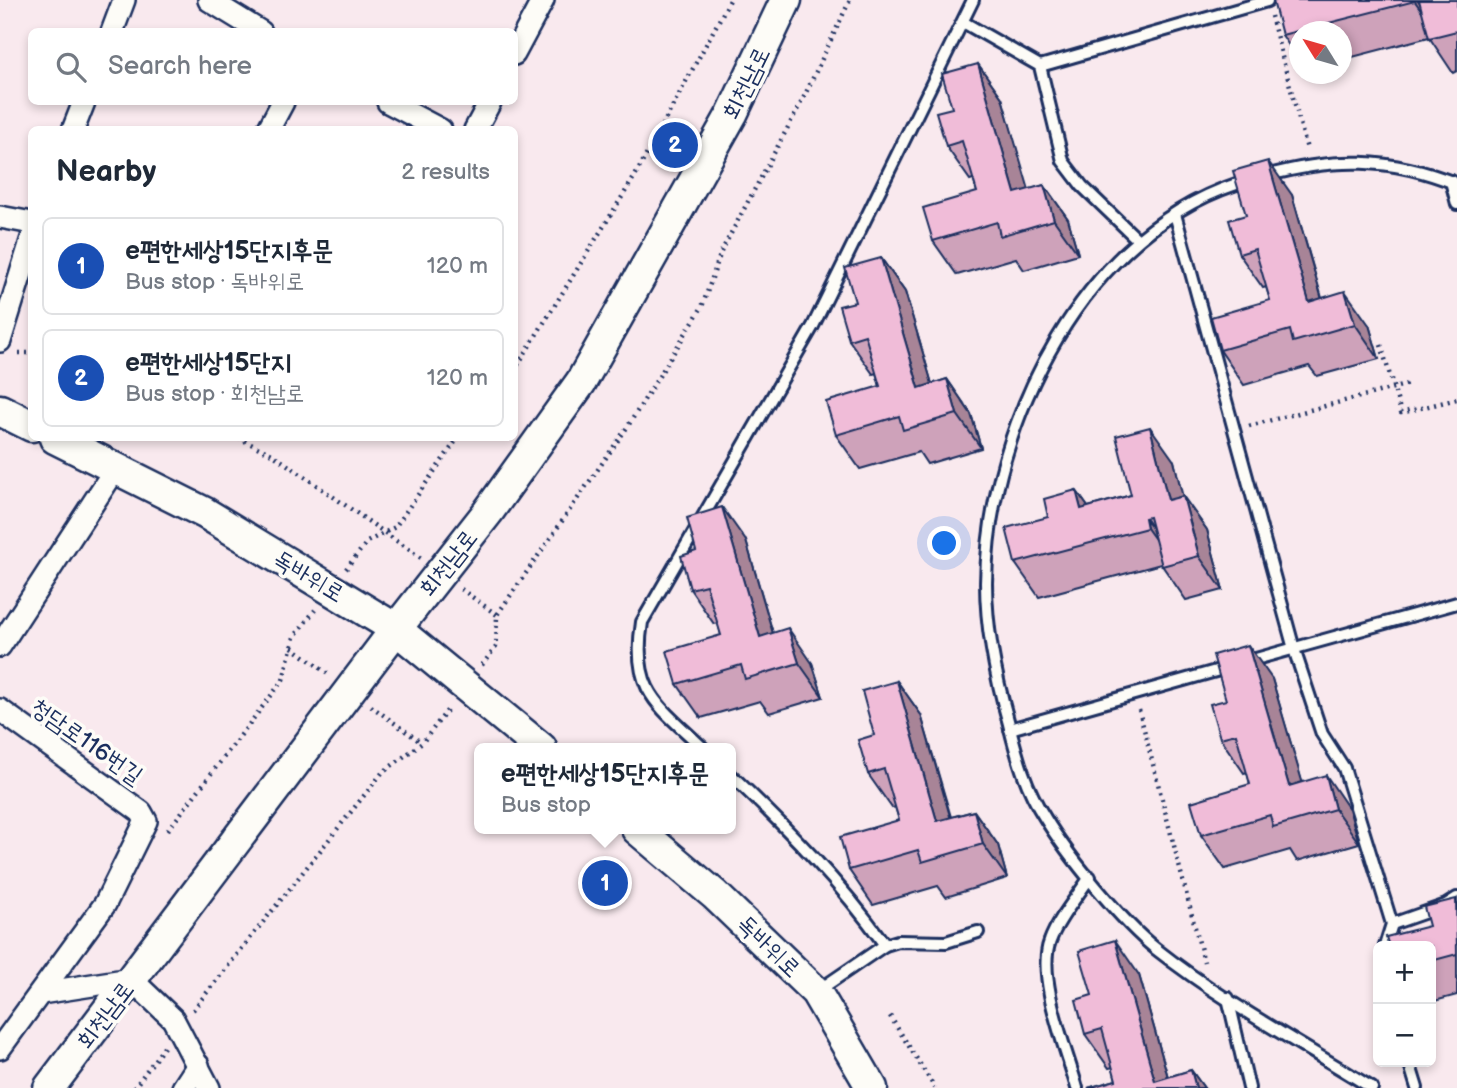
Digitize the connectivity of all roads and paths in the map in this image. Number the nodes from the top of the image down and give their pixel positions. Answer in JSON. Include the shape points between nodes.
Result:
{"nodes":[{"id":1,"x":124,"y":0,"type":"edge"},
{"id":2,"x":209,"y":0,"type":"edge"},
{"id":3,"x":543,"y":0,"type":"edge"},
{"id":4,"x":730,"y":0,"type":"edge"},
{"id":5,"x":786,"y":0,"type":"edge"},
{"id":6,"x":850,"y":0,"type":"edge"},
{"id":7,"x":973,"y":0,"type":"edge"},
{"id":8,"x":1266,"y":1,"type":"edge"},
{"id":9,"x":963,"y":22,"type":"junction"},
{"id":10,"x":113,"y":28,"type":"edge"},
{"id":11,"x":254,"y":28,"type":"edge"},
{"id":12,"x":518,"y":47,"type":"edge"},
{"id":13,"x":1040,"y":66,"type":"junction"},
{"id":14,"x":83,"y":105,"type":"edge"},
{"id":15,"x":281,"y":105,"type":"edge"},
{"id":16,"x":394,"y":105,"type":"edge"},
{"id":17,"x":488,"y":105,"type":"edge"},
{"id":18,"x":75,"y":126,"type":"edge"},
{"id":19,"x":270,"y":126,"type":"edge"},
{"id":20,"x":433,"y":126,"type":"edge"},
{"id":21,"x":477,"y":126,"type":"edge"},
{"id":22,"x":1311,"y":164,"type":"junction"},
{"id":23,"x":1454,"y":182,"type":"edge"},
{"id":24,"x":1457,"y":204,"type":"edge"},
{"id":25,"x":1175,"y":214,"type":"junction"},
{"id":26,"x":0,"y":217,"type":"edge"},
{"id":27,"x":28,"y":222,"type":"edge"},
{"id":28,"x":1138,"y":240,"type":"junction"},
{"id":29,"x":28,"y":251,"type":"edge"},
{"id":30,"x":0,"y":341,"type":"edge"},
{"id":31,"x":1381,"y":345,"type":"dead end"},
{"id":32,"x":28,"y":354,"type":"edge"},
{"id":33,"x":24,"y":355,"type":"dead end"},
{"id":34,"x":518,"y":365,"type":"edge"},
{"id":35,"x":1409,"y":384,"type":"dead end"},
{"id":36,"x":1394,"y":388,"type":"junction"},
{"id":37,"x":1457,"y":399,"type":"edge"},
{"id":38,"x":0,"y":410,"type":"edge"},
{"id":39,"x":28,"y":424,"type":"edge"},
{"id":40,"x":1235,"y":430,"type":"junction"},
{"id":41,"x":61,"y":441,"type":"edge"},
{"id":42,"x":244,"y":441,"type":"edge"},
{"id":43,"x":455,"y":441,"type":"edge"},
{"id":44,"x":116,"y":468,"type":"junction"},
{"id":45,"x":385,"y":532,"type":"junction"},
{"id":46,"x":367,"y":542,"type":"dead end"},
{"id":47,"x":1457,"y":603,"type":"edge"},
{"id":48,"x":396,"y":629,"type":"junction"},
{"id":49,"x":0,"y":646,"type":"edge"},
{"id":50,"x":496,"y":647,"type":"dead end"},
{"id":51,"x":1294,"y":649,"type":"junction"},
{"id":52,"x":1135,"y":694,"type":"junction"},
{"id":53,"x":0,"y":710,"type":"edge"},
{"id":54,"x":1010,"y":729,"type":"junction"},
{"id":55,"x":422,"y":743,"type":"dead end"},
{"id":56,"x":535,"y":743,"type":"edge"},
{"id":57,"x":699,"y":743,"type":"edge"},
{"id":58,"x":736,"y":780,"type":"edge"},
{"id":59,"x":643,"y":834,"type":"edge"},
{"id":60,"x":1090,"y":877,"type":"junction"},
{"id":61,"x":1457,"y":898,"type":"edge"},
{"id":62,"x":1392,"y":924,"type":"junction"},
{"id":63,"x":978,"y":932,"type":"dead end"},
{"id":64,"x":1387,"y":941,"type":"edge"},
{"id":65,"x":885,"y":945,"type":"junction"},
{"id":66,"x":131,"y":979,"type":"junction"},
{"id":67,"x":1210,"y":987,"type":"junction"},
{"id":68,"x":816,"y":992,"type":"junction"},
{"id":69,"x":41,"y":993,"type":"junction"},
{"id":70,"x":1228,"y":998,"type":"junction"},
{"id":71,"x":890,"y":1016,"type":"dead end"},
{"id":72,"x":178,"y":1029,"type":"junction"},
{"id":73,"x":0,"y":1048,"type":"edge"},
{"id":74,"x":198,"y":1065,"type":"junction"},
{"id":75,"x":1411,"y":1067,"type":"edge"},
{"id":76,"x":49,"y":1088,"type":"edge"},
{"id":77,"x":134,"y":1088,"type":"edge"},
{"id":78,"x":183,"y":1088,"type":"edge"},
{"id":79,"x":209,"y":1088,"type":"edge"},
{"id":80,"x":872,"y":1088,"type":"edge"},
{"id":81,"x":935,"y":1088,"type":"edge"},
{"id":82,"x":1077,"y":1088,"type":"edge"},
{"id":83,"x":1249,"y":1088,"type":"edge"},
{"id":84,"x":1372,"y":1088,"type":"edge"},
{"id":85,"x":1417,"y":1088,"type":"edge"}],
"edges":[{"from":1,"to":10,"type":"street"},
{"from":2,"to":11,"type":"street"},
{"from":3,"to":12,"type":"street"},
{"from":4,"to":34,"type":"path","via":[[635,176]]},
{"from":5,"to":48,"type":"main road","name":"회천남로","via":[[732,114],[581,382]]},
{"from":6,"to":50,"type":"path","via":[[721,252],[702,307],[628,426],[497,615]]},
{"from":7,"to":9,"type":"lane"},
{"from":8,"to":13,"type":"lane"},
{"from":8,"to":22,"type":"path"},
{"from":9,"to":13,"type":"lane"},
{"from":9,"to":57,"type":"lane","via":[[813,326],[642,622],[639,665],[644,686]]},
{"from":13,"to":28,"type":"lane","via":[[1063,161]]},
{"from":14,"to":18,"type":"street"},
{"from":15,"to":19,"type":"street"},
{"from":16,"to":20,"type":"street"},
{"from":17,"to":21,"type":"street"},
{"from":22,"to":23,"type":"lane","via":[[1391,164]]},
{"from":22,"to":25,"type":"lane","via":[[1230,185]]},
{"from":23,"to":24,"type":"lane"},
{"from":25,"to":28,"type":"lane"},
{"from":25,"to":40,"type":"lane"},
{"from":26,"to":27,"type":"street"},
{"from":28,"to":54,"type":"lane","via":[[1111,265],[1055,342],[1029,394],[1006,461],[990,532],[986,583],[989,639]]},
{"from":29,"to":30,"type":"street"},
{"from":31,"to":36,"type":"path"},
{"from":32,"to":33,"type":"path"},
{"from":35,"to":36,"type":"path"},
{"from":36,"to":37,"type":"path","via":[[1401,412]]},
{"from":36,"to":40,"type":"path"},
{"from":38,"to":39,"type":"main road"},
{"from":40,"to":51,"type":"lane"},
{"from":41,"to":44,"type":"main road","name":"독바위로"},
{"from":42,"to":45,"type":"path","via":[[272,454]]},
{"from":43,"to":45,"type":"path","via":[[395,527]]},
{"from":44,"to":48,"type":"main road","name":"독바위로","via":[[205,513]]},
{"from":44,"to":49,"type":"street"},
{"from":45,"to":46,"type":"path"},
{"from":47,"to":51,"type":"lane"},
{"from":48,"to":56,"type":"main road","name":"독바위로"},
{"from":48,"to":66,"type":"main road","name":"회천남로"},
{"from":51,"to":52,"type":"lane"},
{"from":51,"to":62,"type":"lane","via":[[1322,734],[1344,768]]},
{"from":52,"to":54,"type":"lane"},
{"from":52,"to":67,"type":"path"},
{"from":53,"to":69,"type":"street","name":"청담로116번길","via":[[145,817],[143,830],[105,904]]},
{"from":54,"to":60,"type":"lane","via":[[1022,774],[1044,817]]},
{"from":55,"to":72,"type":"path","via":[[382,773]]},
{"from":58,"to":65,"type":"lane","via":[[799,839]]},
{"from":59,"to":68,"type":"main road","name":"독바위로","via":[[715,895]]},
{"from":60,"to":67,"type":"lane","via":[[1154,947]]},
{"from":60,"to":82,"type":"lane","via":[[1049,942],[1046,967]]},
{"from":61,"to":62,"type":"lane"},
{"from":62,"to":64,"type":"lane"},
{"from":63,"to":65,"type":"lane","via":[[946,942]]},
{"from":65,"to":68,"type":"lane"},
{"from":66,"to":69,"type":"street"},
{"from":66,"to":72,"type":"street","via":[[158,1002]]},
{"from":66,"to":76,"type":"main road","name":"회천남로"},
{"from":67,"to":70,"type":"lane"},
{"from":68,"to":80,"type":"main road","name":"독바위로"},
{"from":69,"to":73,"type":"street","name":"청담로116번길"},
{"from":70,"to":83,"type":"lane"},
{"from":70,"to":84,"type":"lane"},
{"from":71,"to":81,"type":"path"},
{"from":72,"to":74,"type":"street"},
{"from":72,"to":77,"type":"path"},
{"from":74,"to":78,"type":"street"},
{"from":74,"to":79,"type":"street"},
{"from":75,"to":85,"type":"lane"}]}
